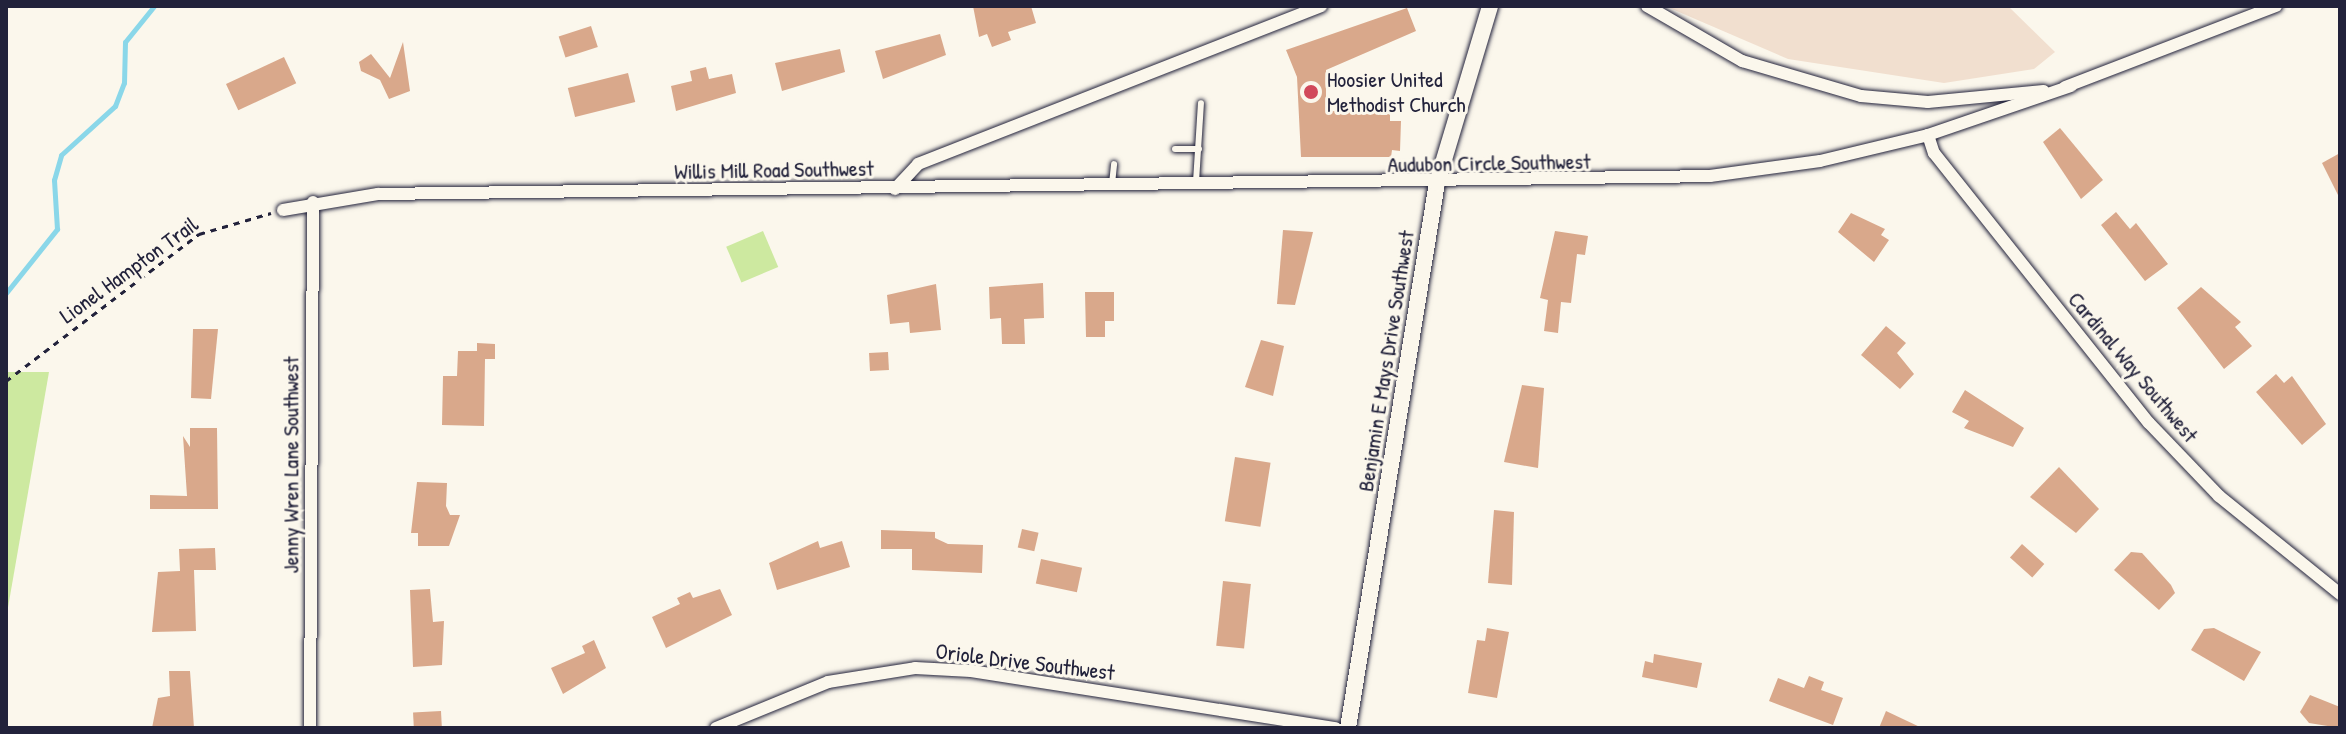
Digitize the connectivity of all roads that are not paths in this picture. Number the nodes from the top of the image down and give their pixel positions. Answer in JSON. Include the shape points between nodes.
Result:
{"nodes":[{"id":1,"x":1321,"y":6,"type":"edge"},
{"id":2,"x":1490,"y":6,"type":"edge"},
{"id":3,"x":1647,"y":6,"type":"edge"},
{"id":4,"x":2276,"y":6,"type":"edge"},
{"id":5,"x":2071,"y":86,"type":"junction"},
{"id":6,"x":1201,"y":103,"type":"dead end"},
{"id":7,"x":1928,"y":135,"type":"junction"},
{"id":8,"x":1175,"y":149,"type":"dead end"},
{"id":9,"x":1199,"y":149,"type":"junction"},
{"id":10,"x":1114,"y":164,"type":"dead end"},
{"id":11,"x":1437,"y":183,"type":"junction"},
{"id":12,"x":1196,"y":186,"type":"junction"},
{"id":13,"x":1112,"y":187,"type":"junction"},
{"id":14,"x":895,"y":189,"type":"junction"},
{"id":15,"x":313,"y":202,"type":"junction"},
{"id":16,"x":283,"y":210,"type":"road end"},
{"id":17,"x":2340,"y":594,"type":"edge"},
{"id":18,"x":310,"y":728,"type":"edge"},
{"id":19,"x":716,"y":728,"type":"edge"},
{"id":20,"x":1336,"y":728,"type":"edge"},
{"id":21,"x":1348,"y":728,"type":"edge"}],
"edges":[{"from":1,"to":14,"type":"street","name":"Willis Mill Road Southwest","via":[[918,164]]},
{"from":2,"to":11,"type":"street","name":"Benjamin E Mays Drive Southwest"},
{"from":3,"to":5,"type":"street","via":[[1742,61],[1861,96],[1968,100]]},
{"from":4,"to":5,"type":"street"},
{"from":5,"to":7,"type":"street","name":"Audubon Circle Southwest"},
{"from":6,"to":9,"type":"lane"},
{"from":7,"to":11,"type":"street","name":"Audubon Circle Southwest","via":[[1820,161],[1710,176]]},
{"from":7,"to":17,"type":"street","name":"Cardinal Way Southwest","via":[[1934,153],[2149,423],[2219,496]]},
{"from":8,"to":9,"type":"lane"},
{"from":9,"to":12,"type":"lane"},
{"from":10,"to":13,"type":"lane"},
{"from":11,"to":12,"type":"street","name":"Audubon Circle Southwest"},
{"from":11,"to":21,"type":"street","name":"Benjamin E Mays Drive Southwest"},
{"from":12,"to":13,"type":"street","name":"Audubon Circle Southwest"},
{"from":13,"to":14,"type":"street","name":"Audubon Circle Southwest"},
{"from":14,"to":15,"type":"street","name":"Willis Mill Road Southwest","via":[[378,194]]},
{"from":15,"to":16,"type":"street","name":"Willis Mill Road Southwest"},
{"from":15,"to":18,"type":"street","name":"Jenny Wren Lane Southwest"},
{"from":19,"to":20,"type":"street","name":"Oriole Drive Southwest","via":[[828,682],[915,668],[971,671]]}]}
